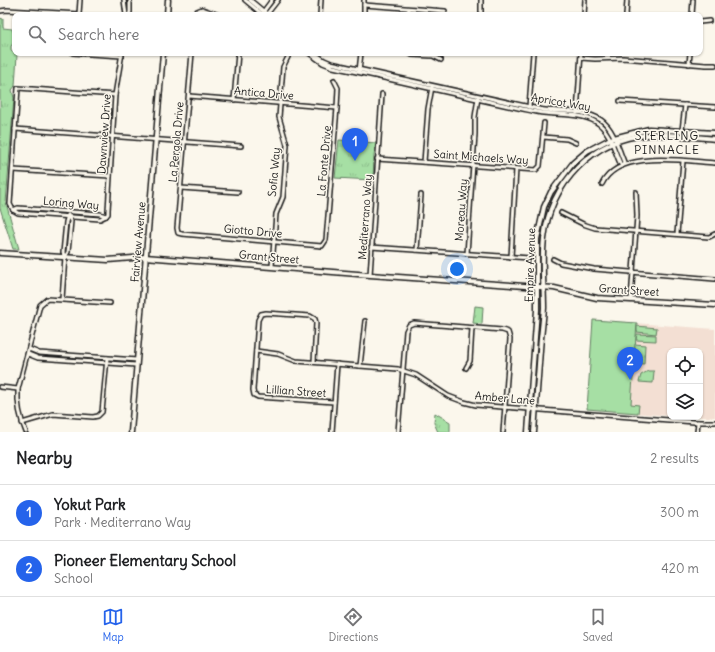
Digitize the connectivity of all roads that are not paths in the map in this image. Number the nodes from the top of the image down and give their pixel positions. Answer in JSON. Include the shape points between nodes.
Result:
{"nodes":[{"id":1,"x":80,"y":0,"type":"edge"},
{"id":2,"x":124,"y":0,"type":"edge"},
{"id":3,"x":130,"y":0,"type":"edge"},
{"id":4,"x":168,"y":0,"type":"edge"},
{"id":5,"x":245,"y":0,"type":"edge"},
{"id":6,"x":250,"y":0,"type":"edge"},
{"id":7,"x":272,"y":0,"type":"edge"},
{"id":8,"x":278,"y":0,"type":"edge"},
{"id":9,"x":321,"y":0,"type":"edge"},
{"id":10,"x":364,"y":0,"type":"edge"},
{"id":11,"x":481,"y":0,"type":"edge"},
{"id":12,"x":585,"y":0,"type":"edge"},
{"id":13,"x":627,"y":0,"type":"edge"},
{"id":14,"x":693,"y":0,"type":"edge"},
{"id":15,"x":364,"y":6,"type":"junction"},
{"id":16,"x":409,"y":9,"type":"junction"},
{"id":17,"x":0,"y":11,"type":"edge"},
{"id":18,"x":445,"y":11,"type":"dead end"},
{"id":19,"x":43,"y":12,"type":"edge"},
{"id":20,"x":79,"y":12,"type":"edge"},
{"id":21,"x":126,"y":12,"type":"edge"},
{"id":22,"x":130,"y":12,"type":"edge"},
{"id":23,"x":166,"y":12,"type":"edge"},
{"id":24,"x":198,"y":12,"type":"edge"},
{"id":25,"x":210,"y":12,"type":"edge"},
{"id":26,"x":261,"y":12,"type":"edge"},
{"id":27,"x":262,"y":12,"type":"edge"},
{"id":28,"x":265,"y":12,"type":"edge"},
{"id":29,"x":266,"y":12,"type":"edge"},
{"id":30,"x":320,"y":12,"type":"edge"},
{"id":31,"x":364,"y":12,"type":"edge"},
{"id":32,"x":408,"y":12,"type":"edge"},
{"id":33,"x":481,"y":12,"type":"edge"},
{"id":34,"x":584,"y":12,"type":"edge"},
{"id":35,"x":626,"y":12,"type":"edge"},
{"id":36,"x":692,"y":12,"type":"edge"},
{"id":37,"x":709,"y":21,"type":"dead end"},
{"id":38,"x":703,"y":22,"type":"edge"},
{"id":39,"x":122,"y":56,"type":"edge"},
{"id":40,"x":163,"y":56,"type":"edge"},
{"id":41,"x":192,"y":56,"type":"edge"},
{"id":42,"x":238,"y":56,"type":"edge"},
{"id":43,"x":313,"y":56,"type":"edge"},
{"id":44,"x":318,"y":56,"type":"edge"},
{"id":45,"x":361,"y":56,"type":"edge"},
{"id":46,"x":434,"y":56,"type":"edge"},
{"id":47,"x":533,"y":56,"type":"edge"},
{"id":48,"x":690,"y":56,"type":"edge"},
{"id":49,"x":288,"y":57,"type":"dead end"},
{"id":50,"x":581,"y":58,"type":"joint"},
{"id":51,"x":623,"y":58,"type":"joint"},
{"id":52,"x":441,"y":60,"type":"dead end"},
{"id":53,"x":689,"y":64,"type":"junction"},
{"id":54,"x":715,"y":65,"type":"edge"},
{"id":55,"x":360,"y":71,"type":"junction"},
{"id":56,"x":334,"y":80,"type":"dead end"},
{"id":57,"x":432,"y":87,"type":"junction"},
{"id":58,"x":382,"y":94,"type":"dead end"},
{"id":59,"x":115,"y":95,"type":"junction"},
{"id":60,"x":188,"y":96,"type":"junction"},
{"id":61,"x":478,"y":97,"type":"junction"},
{"id":62,"x":234,"y":100,"type":"junction"},
{"id":63,"x":620,"y":101,"type":"dead end"},
{"id":64,"x":280,"y":104,"type":"junction"},
{"id":65,"x":685,"y":105,"type":"junction"},
{"id":66,"x":715,"y":107,"type":"edge"},
{"id":67,"x":337,"y":108,"type":"junction"},
{"id":68,"x":529,"y":108,"type":"junction"},
{"id":69,"x":577,"y":114,"type":"junction"},
{"id":70,"x":544,"y":123,"type":"dead end"},
{"id":71,"x":15,"y":129,"type":"junction"},
{"id":72,"x":682,"y":130,"type":"junction"},
{"id":73,"x":715,"y":133,"type":"edge"},
{"id":74,"x":113,"y":136,"type":"junction"},
{"id":75,"x":543,"y":137,"type":"junction"},
{"id":76,"x":612,"y":138,"type":"junction"},
{"id":77,"x":715,"y":138,"type":"edge"},
{"id":78,"x":156,"y":139,"type":"junction"},
{"id":79,"x":185,"y":141,"type":"junction"},
{"id":80,"x":576,"y":143,"type":"dead end"},
{"id":81,"x":614,"y":143,"type":"junction"},
{"id":82,"x":241,"y":146,"type":"dead end"},
{"id":83,"x":377,"y":159,"type":"junction"},
{"id":84,"x":683,"y":161,"type":"junction"},
{"id":85,"x":424,"y":162,"type":"junction"},
{"id":86,"x":715,"y":163,"type":"edge"},
{"id":87,"x":473,"y":166,"type":"junction"},
{"id":88,"x":622,"y":166,"type":"junction"},
{"id":89,"x":516,"y":169,"type":"junction"},
{"id":90,"x":12,"y":170,"type":"junction"},
{"id":91,"x":110,"y":176,"type":"junction"},
{"id":92,"x":602,"y":184,"type":"dead end"},
{"id":93,"x":181,"y":188,"type":"junction"},
{"id":94,"x":238,"y":192,"type":"dead end"},
{"id":95,"x":636,"y":192,"type":"dead end"},
{"id":96,"x":421,"y":195,"type":"dead end"},
{"id":97,"x":13,"y":210,"type":"junction"},
{"id":98,"x":68,"y":211,"type":"junction"},
{"id":99,"x":561,"y":213,"type":"dead end"},
{"id":100,"x":68,"y":216,"type":"junction"},
{"id":101,"x":106,"y":216,"type":"junction"},
{"id":102,"x":636,"y":231,"type":"junction"},
{"id":103,"x":178,"y":233,"type":"joint"},
{"id":104,"x":677,"y":234,"type":"junction"},
{"id":105,"x":715,"y":234,"type":"edge"},
{"id":106,"x":274,"y":241,"type":"junction"},
{"id":107,"x":324,"y":244,"type":"joint"},
{"id":108,"x":372,"y":247,"type":"junction"},
{"id":109,"x":417,"y":250,"type":"junction"},
{"id":110,"x":0,"y":253,"type":"edge"},
{"id":111,"x":467,"y":254,"type":"junction"},
{"id":112,"x":65,"y":257,"type":"junction"},
{"id":113,"x":145,"y":257,"type":"junction"},
{"id":114,"x":510,"y":257,"type":"junction"},
{"id":115,"x":530,"y":258,"type":"dead end"},
{"id":116,"x":553,"y":259,"type":"dead end"},
{"id":117,"x":272,"y":266,"type":"junction"},
{"id":118,"x":634,"y":273,"type":"junction"},
{"id":119,"x":370,"y":275,"type":"junction"},
{"id":120,"x":715,"y":279,"type":"edge"},
{"id":121,"x":537,"y":288,"type":"junction"},
{"id":122,"x":543,"y":288,"type":"junction"},
{"id":123,"x":62,"y":299,"type":"junction"},
{"id":124,"x":631,"y":299,"type":"junction"},
{"id":125,"x":110,"y":303,"type":"dead end"},
{"id":126,"x":715,"y":305,"type":"edge"},
{"id":127,"x":365,"y":321,"type":"dead end"},
{"id":128,"x":472,"y":328,"type":"junction"},
{"id":129,"x":29,"y":349,"type":"junction"},
{"id":130,"x":256,"y":351,"type":"junction"},
{"id":131,"x":28,"y":354,"type":"junction"},
{"id":132,"x":107,"y":358,"type":"junction"},
{"id":133,"x":137,"y":360,"type":"junction"},
{"id":134,"x":314,"y":362,"type":"junction"},
{"id":135,"x":106,"y":363,"type":"junction"},
{"id":136,"x":337,"y":364,"type":"junction"},
{"id":137,"x":136,"y":365,"type":"junction"},
{"id":138,"x":360,"y":366,"type":"junction"},
{"id":139,"x":466,"y":368,"type":"dead end"},
{"id":140,"x":403,"y":370,"type":"junction"},
{"id":141,"x":0,"y":387,"type":"edge"},
{"id":142,"x":18,"y":389,"type":"junction"},
{"id":143,"x":334,"y":402,"type":"junction"},
{"id":144,"x":505,"y":408,"type":"junction"},
{"id":145,"x":530,"y":410,"type":"junction"},
{"id":146,"x":536,"y":410,"type":"junction"},
{"id":147,"x":698,"y":422,"type":"junction"},
{"id":148,"x":715,"y":422,"type":"edge"},
{"id":149,"x":22,"y":424,"type":"junction"},
{"id":150,"x":26,"y":432,"type":"edge"},
{"id":151,"x":131,"y":432,"type":"edge"},
{"id":152,"x":332,"y":432,"type":"edge"},
{"id":153,"x":398,"y":432,"type":"edge"},
{"id":154,"x":503,"y":432,"type":"edge"},
{"id":155,"x":528,"y":432,"type":"edge"},
{"id":156,"x":534,"y":432,"type":"edge"},
{"id":157,"x":697,"y":432,"type":"edge"}],
"edges":[{"from":1,"to":20,"type":"street"},
{"from":2,"to":21,"type":"street"},
{"from":3,"to":22,"type":"street"},
{"from":4,"to":23,"type":"street"},
{"from":5,"to":26,"type":"street"},
{"from":6,"to":27,"type":"street"},
{"from":7,"to":28,"type":"street"},
{"from":8,"to":29,"type":"street"},
{"from":9,"to":30,"type":"street"},
{"from":10,"to":15,"type":"street"},
{"from":11,"to":33,"type":"street"},
{"from":12,"to":34,"type":"street"},
{"from":13,"to":35,"type":"street"},
{"from":14,"to":36,"type":"street"},
{"from":15,"to":16,"type":"street"},
{"from":15,"to":31,"type":"street"},
{"from":16,"to":18,"type":"street"},
{"from":16,"to":32,"type":"street"},
{"from":17,"to":19,"type":"street"},
{"from":24,"to":25,"type":"street","via":[[202,9]]},
{"from":37,"to":38,"type":"street"},
{"from":39,"to":59,"type":"street","name":"Dawnview Drive"},
{"from":40,"to":78,"type":"street","name":"Fairview Avenue"},
{"from":41,"to":60,"type":"street","name":"La Pergola Drive"},
{"from":42,"to":62,"type":"street"},
{"from":43,"to":55,"type":"street","name":"Apricot Way","via":[[328,66]]},
{"from":44,"to":55,"type":"street","name":"Apricot Way","via":[[331,63]]},
{"from":45,"to":55,"type":"street"},
{"from":46,"to":52,"type":"street"},
{"from":47,"to":68,"type":"street"},
{"from":48,"to":53,"type":"street"},
{"from":49,"to":64,"type":"street","name":"Sofia Way","via":[[284,67]]},
{"from":50,"to":51,"type":"street"},
{"from":50,"to":69,"type":"street"},
{"from":51,"to":53,"type":"street"},
{"from":53,"to":54,"type":"street"},
{"from":55,"to":57,"type":"street","name":"Apricot Way"},
{"from":56,"to":67,"type":"street","name":"La Fonte Drive","via":[[338,88]]},
{"from":57,"to":61,"type":"street","name":"Apricot Way"},
{"from":57,"to":85,"type":"street"},
{"from":58,"to":83,"type":"street","name":"Mediterrano Way"},
{"from":59,"to":71,"type":"street","via":[[18,88]]},
{"from":59,"to":74,"type":"street","name":"Dawnview Drive"},
{"from":60,"to":62,"type":"street","name":"Antica Drive"},
{"from":60,"to":79,"type":"street","name":"La Pergola Drive"},
{"from":61,"to":68,"type":"street","name":"Apricot Way"},
{"from":61,"to":87,"type":"street","name":"Moreau Way"},
{"from":62,"to":64,"type":"street","name":"Antica Drive"},
{"from":63,"to":65,"type":"street"},
{"from":64,"to":67,"type":"street","name":"Antica Drive"},
{"from":64,"to":106,"type":"street","name":"Sofia Way","via":[[279,117],[287,145],[283,197],[276,214]]},
{"from":65,"to":66,"type":"street"},
{"from":65,"to":72,"type":"street"},
{"from":67,"to":107,"type":"street","name":"La Fonte Drive"},
{"from":68,"to":69,"type":"street","name":"Apricot Way"},
{"from":69,"to":76,"type":"street","name":"Apricot Way","via":[[589,115],[600,120],[608,126]]},
{"from":70,"to":75,"type":"street","name":"Saint Michaels Way"},
{"from":71,"to":74,"type":"street"},
{"from":71,"to":90,"type":"street"},
{"from":72,"to":73,"type":"street","name":"Empire Avenue"},
{"from":72,"to":76,"type":"street","name":"Empire Avenue","via":[[649,129]]},
{"from":74,"to":78,"type":"street"},
{"from":74,"to":91,"type":"street","name":"Dawnview Drive"},
{"from":75,"to":80,"type":"street","via":[[567,139]]},
{"from":75,"to":89,"type":"street","name":"Saint Michaels Way","via":[[540,166],[536,170]]},
{"from":76,"to":81,"type":"street","name":"Apricot Way"},
{"from":76,"to":121,"type":"street","name":"Empire Avenue","via":[[587,151],[573,163],[551,192],[544,207],[537,239]]},
{"from":77,"to":81,"type":"street","name":"Empire Avenue","via":[[650,135]]},
{"from":78,"to":79,"type":"street"},
{"from":78,"to":113,"type":"street","name":"Fairview Avenue"},
{"from":79,"to":82,"type":"street"},
{"from":79,"to":93,"type":"street","name":"La Pergola Drive"},
{"from":81,"to":88,"type":"street","name":"Apricot Way","via":[[624,162]]},
{"from":81,"to":122,"type":"street","name":"Empire Avenue","via":[[594,153],[577,167],[550,208],[544,239]]},
{"from":83,"to":85,"type":"street","name":"Saint Michaels Way"},
{"from":83,"to":108,"type":"street","name":"Mediterrano Way"},
{"from":84,"to":86,"type":"street"},
{"from":84,"to":88,"type":"street","via":[[654,159]]},
{"from":84,"to":104,"type":"street"},
{"from":85,"to":87,"type":"street","name":"Saint Michaels Way"},
{"from":87,"to":89,"type":"street","name":"Saint Michaels Way"},
{"from":87,"to":111,"type":"street","name":"Moreau Way"},
{"from":88,"to":92,"type":"street","via":[[609,174]]},
{"from":89,"to":114,"type":"street"},
{"from":90,"to":91,"type":"street"},
{"from":90,"to":97,"type":"street","via":[[10,204]]},
{"from":91,"to":101,"type":"street","name":"Dawnview Drive"},
{"from":93,"to":94,"type":"street"},
{"from":93,"to":103,"type":"street","name":"La Pergola Drive"},
{"from":95,"to":102,"type":"street"},
{"from":96,"to":109,"type":"street"},
{"from":97,"to":98,"type":"street","name":"Loring Way","via":[[18,208]]},
{"from":97,"to":100,"type":"street","name":"Loring Way","via":[[18,213]]},
{"from":98,"to":100,"type":"street"},
{"from":98,"to":101,"type":"street","name":"Loring Way"},
{"from":99,"to":102,"type":"street","via":[[595,228]]},
{"from":100,"to":101,"type":"street","name":"Loring Way","via":[[100,219]]},
{"from":100,"to":112,"type":"street","via":[[71,221],[68,252]]},
{"from":102,"to":104,"type":"street"},
{"from":102,"to":118,"type":"street"},
{"from":103,"to":106,"type":"street","name":"Giotto Drive"},
{"from":104,"to":105,"type":"street","via":[[709,237]]},
{"from":106,"to":107,"type":"street","name":"Giotto Drive","via":[[318,247]]},
{"from":106,"to":117,"type":"street","name":"Sofia Way"},
{"from":108,"to":109,"type":"street"},
{"from":108,"to":119,"type":"street","name":"Mediterrano Way"},
{"from":109,"to":111,"type":"street"},
{"from":110,"to":112,"type":"street","name":"Grant Street"},
{"from":111,"to":114,"type":"street"},
{"from":112,"to":113,"type":"street","name":"Grant Street","via":[[108,260]]},
{"from":112,"to":123,"type":"street"},
{"from":113,"to":117,"type":"street","name":"Grant Street"},
{"from":113,"to":133,"type":"street","name":"Fairview Avenue"},
{"from":114,"to":115,"type":"street"},
{"from":116,"to":118,"type":"street","via":[[594,269]]},
{"from":117,"to":119,"type":"street","name":"Grant Street"},
{"from":118,"to":120,"type":"street"},
{"from":118,"to":124,"type":"street"},
{"from":119,"to":121,"type":"street","name":"Grant Street"},
{"from":121,"to":122,"type":"street","name":"Grant Street"},
{"from":121,"to":145,"type":"street","name":"Empire Avenue"},
{"from":122,"to":124,"type":"street","name":"Grant Street","via":[[561,289],[597,298]]},
{"from":122,"to":146,"type":"street","name":"Empire Avenue","via":[[544,309]]},
{"from":123,"to":125,"type":"street"},
{"from":123,"to":129,"type":"street","via":[[47,299],[40,305]]},
{"from":124,"to":126,"type":"street","name":"Grant Street"},
{"from":127,"to":138,"type":"street"},
{"from":128,"to":139,"type":"street","via":[[470,361]]},
{"from":128,"to":140,"type":"street","via":[[414,323],[409,325],[406,331]]},
{"from":128,"to":144,"type":"street","via":[[508,332],[510,339]]},
{"from":129,"to":131,"type":"street"},
{"from":129,"to":132,"type":"street","via":[[53,354]]},
{"from":130,"to":134,"type":"street","name":"Amber Lane","via":[[274,353],[296,361]]},
{"from":130,"to":134,"type":"street","via":[[258,320],[261,314],[310,316],[316,323]]},
{"from":130,"to":143,"type":"street","name":"Lillian Street","via":[[254,395]]},
{"from":131,"to":135,"type":"street","via":[[45,358]]},
{"from":131,"to":142,"type":"street"},
{"from":132,"to":133,"type":"street"},
{"from":132,"to":135,"type":"street"},
{"from":133,"to":137,"type":"street","name":"Fairview Avenue"},
{"from":134,"to":136,"type":"street","name":"Amber Lane"},
{"from":135,"to":137,"type":"street"},
{"from":135,"to":149,"type":"street","via":[[102,412],[98,416],[53,414]]},
{"from":136,"to":138,"type":"street","name":"Amber Lane"},
{"from":136,"to":143,"type":"street"},
{"from":137,"to":151,"type":"street","name":"Fairview Avenue"},
{"from":138,"to":140,"type":"street","name":"Amber Lane"},
{"from":140,"to":144,"type":"street","name":"Amber Lane","via":[[416,375],[448,396],[464,402]]},
{"from":140,"to":153,"type":"street"},
{"from":141,"to":142,"type":"street"},
{"from":142,"to":149,"type":"street","via":[[17,400]]},
{"from":143,"to":152,"type":"street"},
{"from":144,"to":145,"type":"street","name":"Amber Lane"},
{"from":144,"to":154,"type":"street"},
{"from":145,"to":146,"type":"street","name":"Amber Lane"},
{"from":145,"to":155,"type":"street","name":"Empire Avenue"},
{"from":146,"to":147,"type":"street","name":"Amber Lane"},
{"from":146,"to":156,"type":"street","name":"Empire Avenue"},
{"from":147,"to":148,"type":"street","name":"Amber Lane"},
{"from":147,"to":157,"type":"street"},
{"from":149,"to":150,"type":"street"}]}
